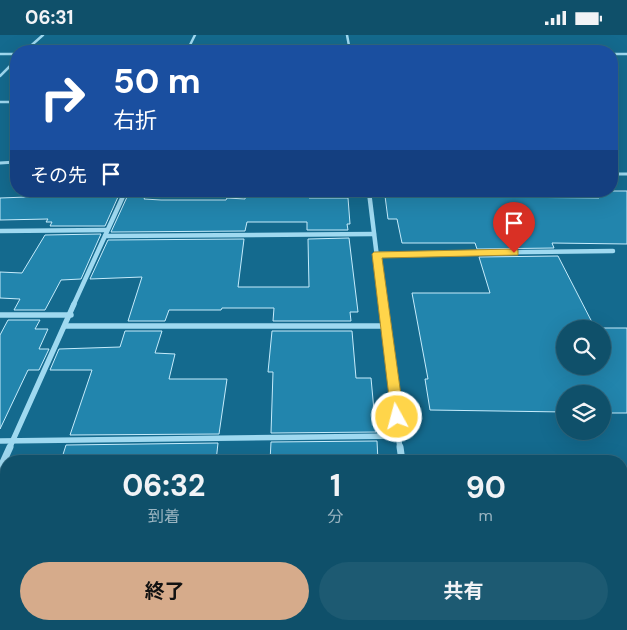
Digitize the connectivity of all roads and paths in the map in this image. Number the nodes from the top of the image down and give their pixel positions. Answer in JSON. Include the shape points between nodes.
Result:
{"nodes":[{"id":1,"x":44,"y":35,"type":"edge"},
{"id":2,"x":33,"y":45,"type":"edge"},
{"id":3,"x":10,"y":66,"type":"edge"},
{"id":4,"x":0,"y":76,"type":"edge"},
{"id":5,"x":122,"y":197,"type":"edge"},
{"id":6,"x":369,"y":197,"type":"edge"},
{"id":7,"x":0,"y":231,"type":"edge"},
{"id":8,"x":106,"y":233,"type":"junction"},
{"id":9,"x":374,"y":234,"type":"junction"},
{"id":10,"x":613,"y":251,"type":"dead end"},
{"id":11,"x":377,"y":254,"type":"junction"},
{"id":12,"x":0,"y":315,"type":"edge"},
{"id":13,"x":71,"y":315,"type":"junction"},
{"id":14,"x":65,"y":326,"type":"junction"},
{"id":15,"x":385,"y":326,"type":"junction"},
{"id":16,"x":399,"y":436,"type":"junction"},
{"id":17,"x":13,"y":440,"type":"junction"},
{"id":18,"x":0,"y":441,"type":"edge"},
{"id":19,"x":6,"y":455,"type":"edge"},
{"id":20,"x":401,"y":455,"type":"edge"}],
"edges":[{"from":1,"to":2,"type":"street"},
{"from":3,"to":4,"type":"street"},
{"from":5,"to":8,"type":"street"},
{"from":6,"to":9,"type":"street"},
{"from":7,"to":8,"type":"street"},
{"from":8,"to":9,"type":"street"},
{"from":8,"to":13,"type":"street"},
{"from":9,"to":11,"type":"street"},
{"from":10,"to":11,"type":"street"},
{"from":11,"to":15,"type":"street"},
{"from":12,"to":13,"type":"street"},
{"from":13,"to":14,"type":"street"},
{"from":14,"to":15,"type":"street"},
{"from":14,"to":17,"type":"street"},
{"from":15,"to":16,"type":"street"},
{"from":16,"to":17,"type":"street"},
{"from":16,"to":20,"type":"street"},
{"from":17,"to":18,"type":"street"},
{"from":17,"to":19,"type":"street"}]}
